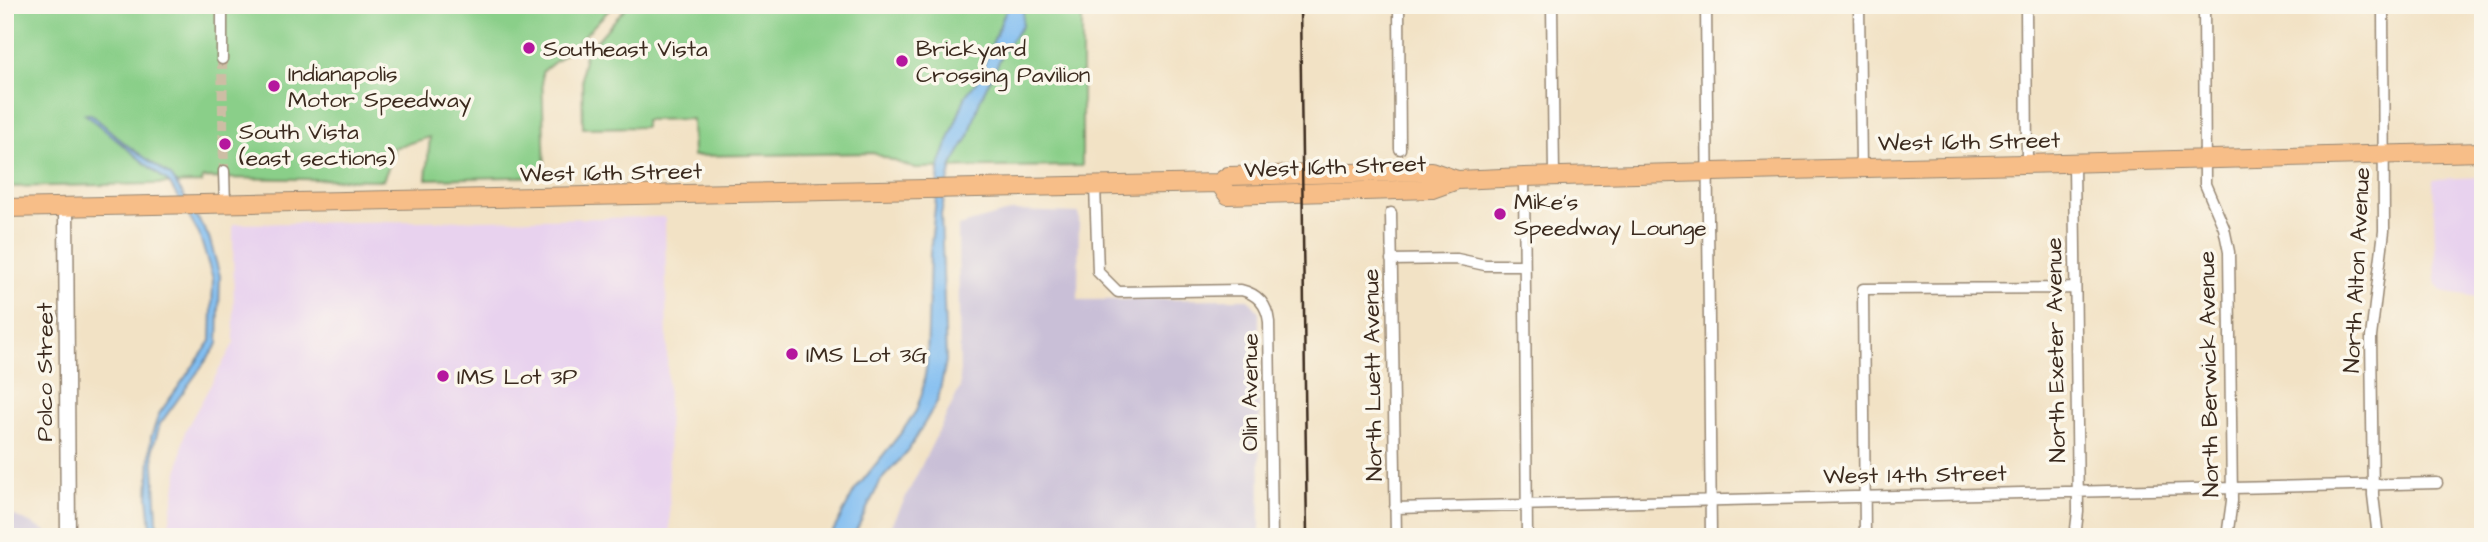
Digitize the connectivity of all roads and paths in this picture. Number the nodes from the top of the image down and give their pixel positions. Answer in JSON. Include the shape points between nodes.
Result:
{"nodes":[{"id":1,"x":222,"y":5,"type":"edge"},
{"id":2,"x":1399,"y":5,"type":"edge"},
{"id":3,"x":1552,"y":5,"type":"edge"},
{"id":4,"x":1706,"y":5,"type":"edge"},
{"id":5,"x":1859,"y":5,"type":"edge"},
{"id":6,"x":2026,"y":5,"type":"edge"},
{"id":7,"x":2204,"y":5,"type":"edge"},
{"id":8,"x":2383,"y":5,"type":"edge"},
{"id":9,"x":222,"y":60,"type":"tunnel mouth"},
{"id":10,"x":1400,"y":149,"type":"dead end"},
{"id":11,"x":2483,"y":152,"type":"edge"},
{"id":12,"x":2383,"y":155,"type":"junction"},
{"id":13,"x":2205,"y":159,"type":"junction"},
{"id":14,"x":2074,"y":163,"type":"junction"},
{"id":15,"x":2027,"y":164,"type":"junction"},
{"id":16,"x":1861,"y":168,"type":"junction"},
{"id":17,"x":224,"y":171,"type":"tunnel mouth"},
{"id":18,"x":1707,"y":172,"type":"junction"},
{"id":19,"x":1554,"y":176,"type":"junction"},
{"id":20,"x":1524,"y":177,"type":"junction"},
{"id":21,"x":1095,"y":185,"type":"junction"},
{"id":22,"x":225,"y":204,"type":"junction"},
{"id":23,"x":66,"y":207,"type":"junction"},
{"id":24,"x":5,"y":208,"type":"edge"},
{"id":25,"x":1391,"y":214,"type":"dead end"},
{"id":26,"x":1391,"y":260,"type":"junction"},
{"id":27,"x":1524,"y":265,"type":"junction"},
{"id":28,"x":2076,"y":288,"type":"junction"},
{"id":29,"x":2437,"y":483,"type":"dead end"},
{"id":30,"x":2372,"y":484,"type":"junction"},
{"id":31,"x":2231,"y":488,"type":"junction"},
{"id":32,"x":2078,"y":491,"type":"junction"},
{"id":33,"x":1864,"y":496,"type":"junction"},
{"id":34,"x":1711,"y":500,"type":"junction"},
{"id":35,"x":1527,"y":505,"type":"junction"},
{"id":36,"x":1395,"y":508,"type":"junction"},
{"id":37,"x":68,"y":537,"type":"edge"},
{"id":38,"x":1272,"y":537,"type":"edge"},
{"id":39,"x":1396,"y":537,"type":"edge"},
{"id":40,"x":1528,"y":537,"type":"edge"},
{"id":41,"x":1711,"y":537,"type":"edge"},
{"id":42,"x":1865,"y":537,"type":"edge"},
{"id":43,"x":2076,"y":537,"type":"edge"},
{"id":44,"x":2227,"y":537,"type":"edge"},
{"id":45,"x":2378,"y":537,"type":"edge"}],
"edges":[{"from":1,"to":9,"type":"street"},
{"from":2,"to":10,"type":"street"},
{"from":3,"to":19,"type":"street"},
{"from":4,"to":18,"type":"street"},
{"from":5,"to":16,"type":"street"},
{"from":6,"to":15,"type":"street"},
{"from":7,"to":13,"type":"street","name":"North Berwick Avenue"},
{"from":8,"to":12,"type":"street","name":"North Alton Avenue"},
{"from":11,"to":12,"type":"main road","name":"West 16th Street"},
{"from":12,"to":13,"type":"main road","name":"West 16th Street"},
{"from":12,"to":30,"type":"street","name":"North Alton Avenue","via":[[2384,231],[2371,337]]},
{"from":13,"to":14,"type":"main road","name":"West 16th Street"},
{"from":13,"to":31,"type":"street","name":"North Berwick Avenue","via":[[2208,193],[2229,252]]},
{"from":14,"to":15,"type":"main road","name":"West 16th Street"},
{"from":14,"to":28,"type":"street","name":"North Exeter Avenue"},
{"from":15,"to":16,"type":"main road","name":"West 16th Street"},
{"from":16,"to":18,"type":"main road","name":"West 16th Street"},
{"from":17,"to":22,"type":"street"},
{"from":18,"to":19,"type":"main road","name":"West 16th Street"},
{"from":18,"to":34,"type":"street"},
{"from":19,"to":20,"type":"main road","name":"West 16th Street"},
{"from":20,"to":21,"type":"main road","name":"West 16th Street","via":[[1457,180],[1430,171],[1410,171],[1228,176],[1219,183]]},
{"from":20,"to":27,"type":"street"},
{"from":21,"to":22,"type":"main road","name":"West 16th Street"},
{"from":21,"to":38,"type":"street","name":"Olin Avenue","via":[[1098,272],[1118,292],[1241,290],[1265,306],[1269,322]]},
{"from":22,"to":23,"type":"main road","name":"West 16th Street"},
{"from":23,"to":24,"type":"main road","name":"West 16th Street"},
{"from":23,"to":37,"type":"street","name":"Polco Street"},
{"from":25,"to":26,"type":"street","name":"North Luett Avenue"},
{"from":26,"to":27,"type":"street"},
{"from":26,"to":36,"type":"street","name":"North Luett Avenue"},
{"from":27,"to":35,"type":"street"},
{"from":28,"to":32,"type":"street","name":"North Exeter Avenue"},
{"from":28,"to":33,"type":"street","via":[[1863,289]]},
{"from":29,"to":30,"type":"street","name":"West 14th Street"},
{"from":30,"to":31,"type":"street","name":"West 14th Street"},
{"from":30,"to":45,"type":"street","name":"North Alton Avenue"},
{"from":31,"to":32,"type":"street","name":"West 14th Street"},
{"from":31,"to":44,"type":"street","name":"North Berwick Avenue"},
{"from":32,"to":33,"type":"street","name":"West 14th Street"},
{"from":32,"to":43,"type":"street","name":"North Exeter Avenue"},
{"from":33,"to":34,"type":"street","name":"West 14th Street"},
{"from":33,"to":42,"type":"street"},
{"from":34,"to":35,"type":"street","name":"West 14th Street"},
{"from":34,"to":41,"type":"street"},
{"from":35,"to":36,"type":"street","name":"West 14th Street"},
{"from":35,"to":40,"type":"street"},
{"from":36,"to":39,"type":"street","name":"North Luett Avenue"}]}
